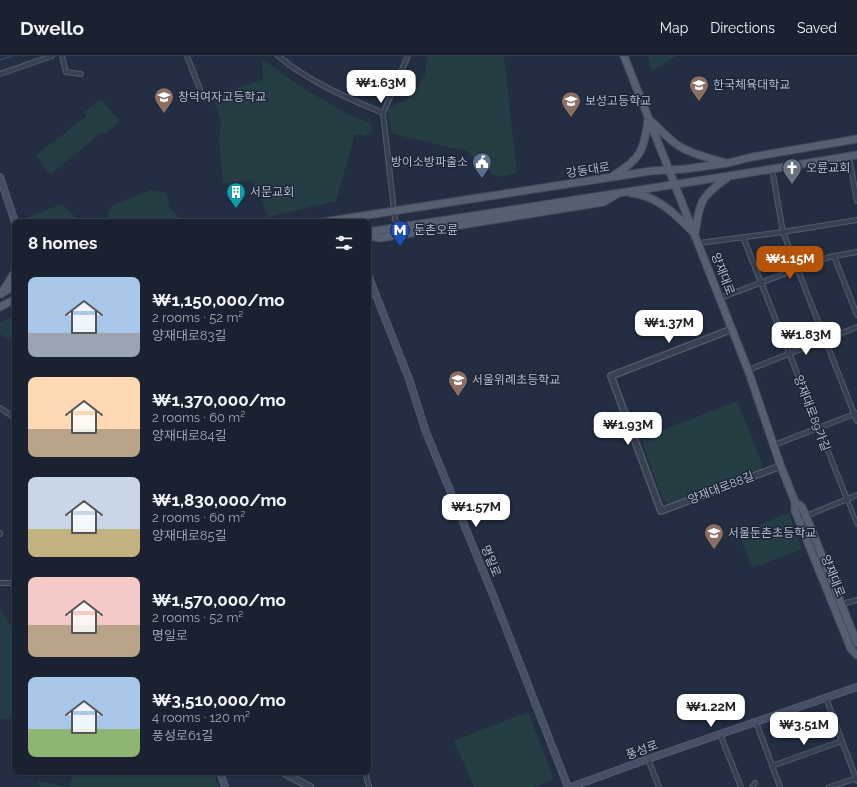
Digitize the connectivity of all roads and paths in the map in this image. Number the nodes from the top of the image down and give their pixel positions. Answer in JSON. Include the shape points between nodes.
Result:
{"nodes":[{"id":1,"x":52,"y":56,"type":"edge"},
{"id":2,"x":62,"y":56,"type":"edge"},
{"id":3,"x":187,"y":56,"type":"edge"},
{"id":4,"x":278,"y":56,"type":"edge"},
{"id":5,"x":408,"y":56,"type":"edge"},
{"id":6,"x":624,"y":56,"type":"edge"},
{"id":7,"x":0,"y":74,"type":"edge"},
{"id":8,"x":81,"y":74,"type":"dead end"},
{"id":9,"x":203,"y":97,"type":"dead end"},
{"id":10,"x":383,"y":113,"type":"junction"},
{"id":11,"x":648,"y":117,"type":"junction"},
{"id":12,"x":857,"y":139,"type":"edge"},
{"id":13,"x":854,"y":156,"type":"edge"},
{"id":14,"x":728,"y":163,"type":"junction"},
{"id":15,"x":772,"y":168,"type":"junction"},
{"id":16,"x":669,"y":170,"type":"junction"},
{"id":17,"x":729,"y":176,"type":"junction"},
{"id":18,"x":0,"y":177,"type":"edge"},
{"id":19,"x":610,"y":177,"type":"junction"},
{"id":20,"x":675,"y":184,"type":"junction"},
{"id":21,"x":620,"y":192,"type":"junction"},
{"id":22,"x":857,"y":201,"type":"edge"},
{"id":23,"x":394,"y":212,"type":"junction"},
{"id":24,"x":14,"y":219,"type":"edge"},
{"id":25,"x":357,"y":219,"type":"edge"},
{"id":26,"x":857,"y":220,"type":"edge"},
{"id":27,"x":404,"y":227,"type":"junction"},
{"id":28,"x":371,"y":232,"type":"edge"},
{"id":29,"x":783,"y":232,"type":"junction"},
{"id":30,"x":695,"y":234,"type":"junction"},
{"id":31,"x":371,"y":236,"type":"edge"},
{"id":32,"x":743,"y":237,"type":"junction"},
{"id":33,"x":699,"y":243,"type":"junction"},
{"id":34,"x":857,"y":252,"type":"edge"},
{"id":35,"x":834,"y":256,"type":"junction"},
{"id":36,"x":797,"y":269,"type":"junction"},
{"id":37,"x":12,"y":276,"type":"edge"},
{"id":38,"x":761,"y":282,"type":"junction"},
{"id":39,"x":371,"y":283,"type":"edge"},
{"id":40,"x":12,"y":288,"type":"edge"},
{"id":41,"x":0,"y":294,"type":"edge"},
{"id":42,"x":720,"y":298,"type":"junction"},
{"id":43,"x":12,"y":301,"type":"edge"},
{"id":44,"x":12,"y":305,"type":"edge"},
{"id":45,"x":0,"y":307,"type":"edge"},
{"id":46,"x":857,"y":315,"type":"edge"},
{"id":47,"x":857,"y":327,"type":"edge"},
{"id":48,"x":732,"y":329,"type":"junction"},
{"id":49,"x":824,"y":340,"type":"junction"},
{"id":50,"x":789,"y":354,"type":"junction"},
{"id":51,"x":748,"y":370,"type":"junction"},
{"id":52,"x":0,"y":408,"type":"edge"},
{"id":53,"x":856,"y":414,"type":"edge"},
{"id":54,"x":12,"y":416,"type":"edge"},
{"id":55,"x":857,"y":421,"type":"edge"},
{"id":56,"x":819,"y":428,"type":"junction"},
{"id":57,"x":774,"y":445,"type":"junction"},
{"id":58,"x":780,"y":464,"type":"junction"},
{"id":59,"x":857,"y":495,"type":"edge"},
{"id":60,"x":847,"y":499,"type":"junction"},
{"id":61,"x":795,"y":502,"type":"junction"},
{"id":62,"x":806,"y":516,"type":"junction"},
{"id":63,"x":857,"y":524,"type":"edge"},
{"id":64,"x":12,"y":583,"type":"edge"},
{"id":65,"x":0,"y":584,"type":"edge"},
{"id":66,"x":857,"y":600,"type":"edge"},
{"id":67,"x":842,"y":604,"type":"junction"},
{"id":68,"x":857,"y":643,"type":"edge"},
{"id":69,"x":857,"y":655,"type":"edge"},
{"id":70,"x":857,"y":687,"type":"edge"},
{"id":71,"x":826,"y":698,"type":"junction"},
{"id":72,"x":756,"y":722,"type":"junction"},
{"id":73,"x":720,"y":734,"type":"junction"},
{"id":74,"x":842,"y":741,"type":"junction"},
{"id":75,"x":648,"y":759,"type":"junction"},
{"id":76,"x":772,"y":766,"type":"junction"},
{"id":77,"x":221,"y":775,"type":"edge"},
{"id":78,"x":288,"y":775,"type":"edge"},
{"id":79,"x":366,"y":775,"type":"edge"},
{"id":80,"x":857,"y":779,"type":"edge"},
{"id":81,"x":225,"y":787,"type":"edge"},
{"id":82,"x":310,"y":787,"type":"edge"},
{"id":83,"x":369,"y":787,"type":"edge"},
{"id":84,"x":570,"y":787,"type":"edge"},
{"id":85,"x":659,"y":787,"type":"edge"},
{"id":86,"x":741,"y":787,"type":"edge"},
{"id":87,"x":780,"y":787,"type":"edge"},
{"id":88,"x":829,"y":787,"type":"edge"}],
"edges":[{"from":1,"to":7,"type":"street"},
{"from":2,"to":8,"type":"street","via":[[66,72]]},
{"from":3,"to":9,"type":"street"},
{"from":4,"to":10,"type":"street","via":[[334,91]]},
{"from":5,"to":10,"type":"street"},
{"from":6,"to":11,"type":"main road","name":"양재대로"},
{"from":10,"to":23,"type":"street"},
{"from":11,"to":14,"type":"main road","via":[[670,139],[692,153]]},
{"from":11,"to":16,"type":"main road","name":"양재대로"},
{"from":11,"to":19,"type":"main road","via":[[646,140],[636,160]]},
{"from":12,"to":14,"type":"main road","name":"강동대로"},
{"from":13,"to":15,"type":"main road"},
{"from":13,"to":22,"type":"street"},
{"from":14,"to":16,"type":"main road","name":"강동대로"},
{"from":15,"to":17,"type":"main road"},
{"from":15,"to":29,"type":"street"},
{"from":16,"to":19,"type":"main road","name":"강동대로"},
{"from":16,"to":20,"type":"main road","name":"양재대로"},
{"from":17,"to":20,"type":"main road"},
{"from":17,"to":30,"type":"main road","via":[[706,194],[701,203]]},
{"from":18,"to":24,"type":"main road"},
{"from":19,"to":23,"type":"main road","name":"강동대로"},
{"from":20,"to":21,"type":"main road"},
{"from":20,"to":30,"type":"main road","name":"양재대로"},
{"from":21,"to":27,"type":"main road"},
{"from":21,"to":30,"type":"main road","via":[[646,195],[661,203]]},
{"from":21,"to":31,"type":"main road","via":[[604,202],[380,238]]},
{"from":23,"to":25,"type":"main road","name":"강동대로"},
{"from":23,"to":27,"type":"street","via":[[394,219]]},
{"from":26,"to":29,"type":"street"},
{"from":27,"to":28,"type":"main road"},
{"from":29,"to":32,"type":"street"},
{"from":29,"to":36,"type":"street"},
{"from":30,"to":33,"type":"main road","name":"양재대로"},
{"from":32,"to":33,"type":"street"},
{"from":32,"to":38,"type":"street","name":"양재대로89가길"},
{"from":33,"to":42,"type":"main road","name":"양재대로"},
{"from":34,"to":35,"type":"street"},
{"from":35,"to":36,"type":"street"},
{"from":35,"to":46,"type":"street"},
{"from":36,"to":38,"type":"street"},
{"from":36,"to":49,"type":"street"},
{"from":37,"to":41,"type":"main road"},
{"from":38,"to":42,"type":"street"},
{"from":38,"to":50,"type":"street","name":"양재대로89가길"},
{"from":39,"to":84,"type":"main road","name":"명일로","via":[[407,374],[426,432]]},
{"from":40,"to":41,"type":"main road"},
{"from":42,"to":48,"type":"main road","name":"양재대로"},
{"from":43,"to":45,"type":"main road"},
{"from":44,"to":45,"type":"main road"},
{"from":47,"to":49,"type":"street"},
{"from":48,"to":51,"type":"main road","name":"양재대로"},
{"from":48,"to":58,"type":"street","name":"양재대로88길","via":[[611,376],[662,511]]},
{"from":49,"to":50,"type":"street"},
{"from":49,"to":53,"type":"street"},
{"from":50,"to":51,"type":"street"},
{"from":50,"to":56,"type":"street","name":"양재대로89가길"},
{"from":51,"to":57,"type":"main road","name":"양재대로"},
{"from":52,"to":54,"type":"street"},
{"from":53,"to":55,"type":"street"},
{"from":53,"to":56,"type":"street"},
{"from":56,"to":57,"type":"street"},
{"from":56,"to":60,"type":"street","name":"양재대로89가길"},
{"from":57,"to":58,"type":"main road","name":"양재대로"},
{"from":58,"to":61,"type":"main road","name":"양재대로"},
{"from":59,"to":60,"type":"street"},
{"from":60,"to":62,"type":"street"},
{"from":60,"to":63,"type":"street"},
{"from":61,"to":62,"type":"main road","name":"양재대로","via":[[802,506]]},
{"from":61,"to":69,"type":"main road","name":"양재대로","via":[[795,511],[821,576],[851,649]]},
{"from":62,"to":67,"type":"main road","name":"양재대로"},
{"from":64,"to":65,"type":"street"},
{"from":66,"to":67,"type":"street"},
{"from":67,"to":68,"type":"main road","name":"양재대로"},
{"from":70,"to":71,"type":"main road","name":"풍성로"},
{"from":71,"to":72,"type":"main road","name":"풍성로"},
{"from":71,"to":74,"type":"street"},
{"from":72,"to":73,"type":"main road","name":"풍성로"},
{"from":72,"to":76,"type":"street"},
{"from":73,"to":75,"type":"main road","name":"풍성로"},
{"from":73,"to":86,"type":"street"},
{"from":74,"to":76,"type":"street"},
{"from":74,"to":80,"type":"street"},
{"from":75,"to":84,"type":"main road","name":"풍성로"},
{"from":75,"to":85,"type":"street"},
{"from":76,"to":87,"type":"street"},
{"from":77,"to":81,"type":"main road"},
{"from":78,"to":82,"type":"street"},
{"from":79,"to":83,"type":"street"},
{"from":80,"to":88,"type":"street"}]}
